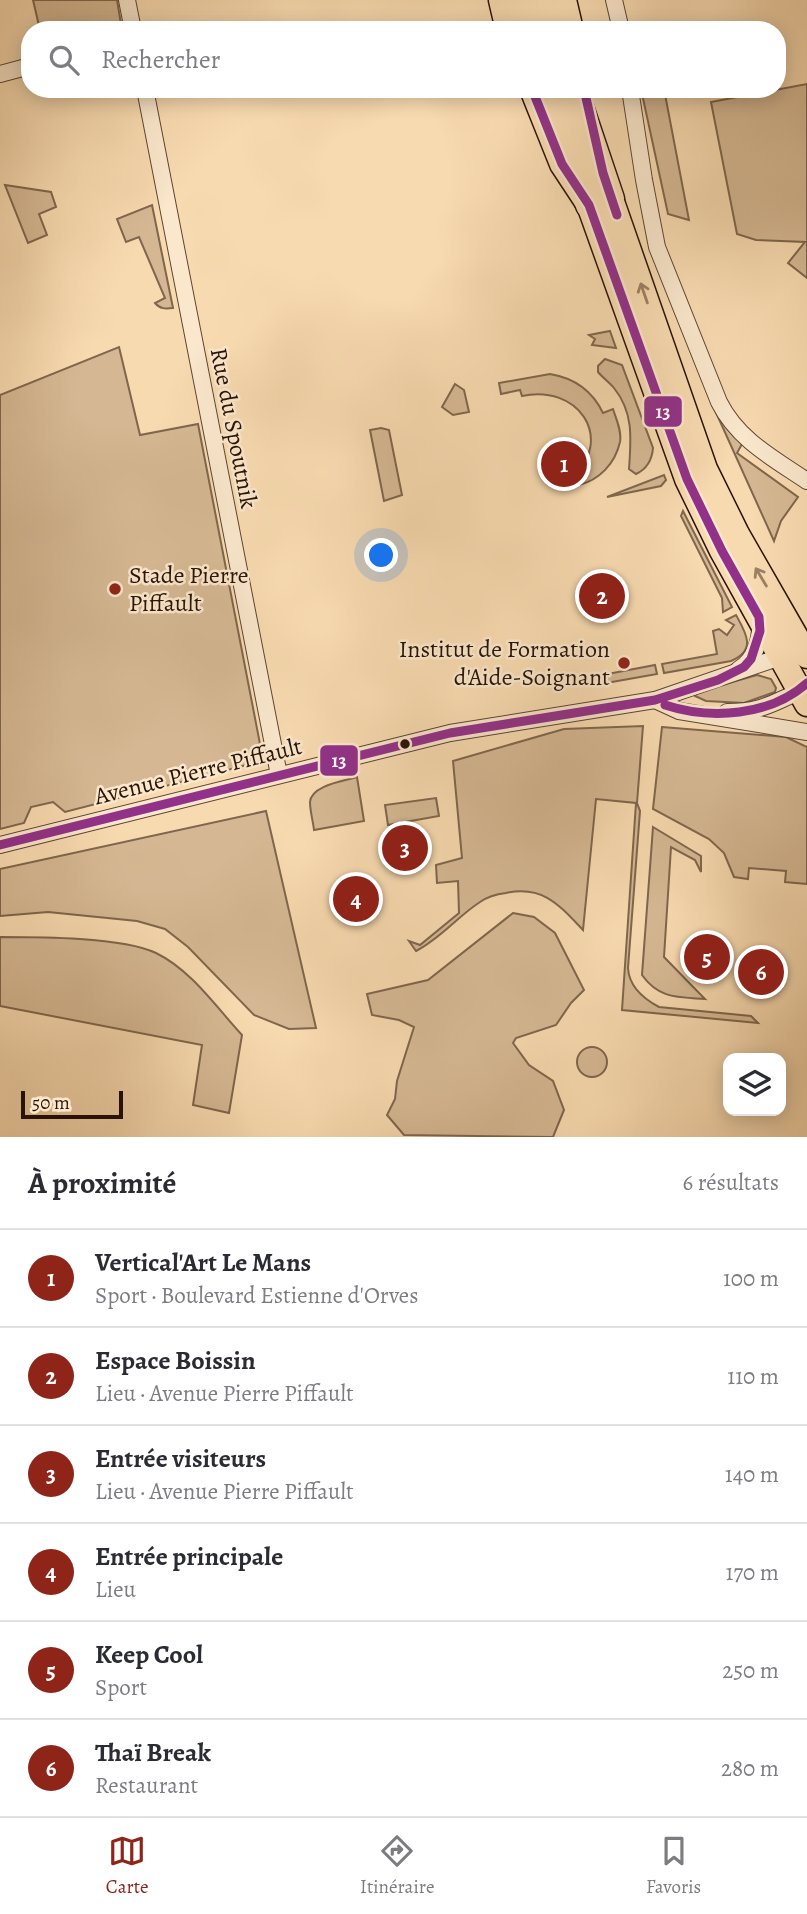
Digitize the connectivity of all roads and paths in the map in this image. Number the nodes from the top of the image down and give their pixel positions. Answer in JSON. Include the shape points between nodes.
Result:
{"nodes":[{"id":1,"x":127,"y":0,"type":"edge"},
{"id":2,"x":501,"y":0,"type":"edge"},
{"id":3,"x":523,"y":0,"type":"edge"},
{"id":4,"x":547,"y":0,"type":"edge"},
{"id":5,"x":564,"y":0,"type":"edge"},
{"id":6,"x":614,"y":0,"type":"edge"},
{"id":7,"x":131,"y":21,"type":"edge"},
{"id":8,"x":506,"y":21,"type":"edge"},
{"id":9,"x":529,"y":21,"type":"edge"},
{"id":10,"x":553,"y":21,"type":"edge"},
{"id":11,"x":569,"y":21,"type":"edge"},
{"id":12,"x":619,"y":21,"type":"edge"},
{"id":13,"x":21,"y":68,"type":"edge"},
{"id":14,"x":0,"y":74,"type":"edge"},
{"id":15,"x":147,"y":98,"type":"edge"},
{"id":16,"x":536,"y":98,"type":"edge"},
{"id":17,"x":554,"y":98,"type":"edge"},
{"id":18,"x":577,"y":98,"type":"edge"},
{"id":19,"x":586,"y":98,"type":"edge"},
{"id":20,"x":631,"y":98,"type":"edge"},
{"id":21,"x":603,"y":173,"type":"junction"},
{"id":22,"x":600,"y":202,"type":"junction"},
{"id":23,"x":807,"y":481,"type":"edge"},
{"id":24,"x":759,"y":617,"type":"junction"},
{"id":25,"x":781,"y":655,"type":"junction"},
{"id":26,"x":807,"y":656,"type":"edge"},
{"id":27,"x":718,"y":680,"type":"junction"},
{"id":28,"x":806,"y":690,"type":"edge"},
{"id":29,"x":655,"y":701,"type":"junction"},
{"id":30,"x":679,"y":711,"type":"junction"},
{"id":31,"x":807,"y":732,"type":"edge"},
{"id":32,"x":279,"y":775,"type":"junction"},
{"id":33,"x":0,"y":845,"type":"edge"}],
"edges":[{"from":1,"to":7,"type":"street"},
{"from":2,"to":8,"type":"main road"},
{"from":3,"to":9,"type":"highway"},
{"from":4,"to":10,"type":"highway"},
{"from":5,"to":11,"type":"main road"},
{"from":6,"to":12,"type":"street"},
{"from":13,"to":14,"type":"street"},
{"from":15,"to":32,"type":"street","name":"Rue du Spoutnik"},
{"from":16,"to":22,"type":"main road","via":[[562,164]]},
{"from":17,"to":22,"type":"highway"},
{"from":18,"to":21,"type":"highway"},
{"from":19,"to":21,"type":"main road"},
{"from":20,"to":23,"type":"street","via":[[657,247],[719,402],[745,438]]},
{"from":21,"to":22,"type":"highway"},
{"from":22,"to":24,"type":"main road","via":[[687,479]]},
{"from":26,"to":22,"type":"main road","one_way":true,"via":[[705,469]]},
{"from":24,"to":25,"type":"main road"},
{"from":24,"to":27,"type":"street","via":[[760,631],[751,659]]},
{"from":25,"to":26,"type":"street","name":"Avenue Pierre Piffault"},
{"from":25,"to":27,"type":"street","name":"Avenue Pierre Piffault"},
{"from":25,"to":28,"type":"main road"},
{"from":27,"to":29,"type":"street","name":"Avenue Pierre Piffault"},
{"from":28,"to":30,"type":"street","via":[[748,712]]},
{"from":29,"to":30,"type":"street"},
{"from":29,"to":32,"type":"street","name":"Avenue Pierre Piffault","via":[[450,733]]},
{"from":30,"to":31,"type":"street"},
{"from":32,"to":33,"type":"street","name":"Avenue Pierre Piffault"}]}
